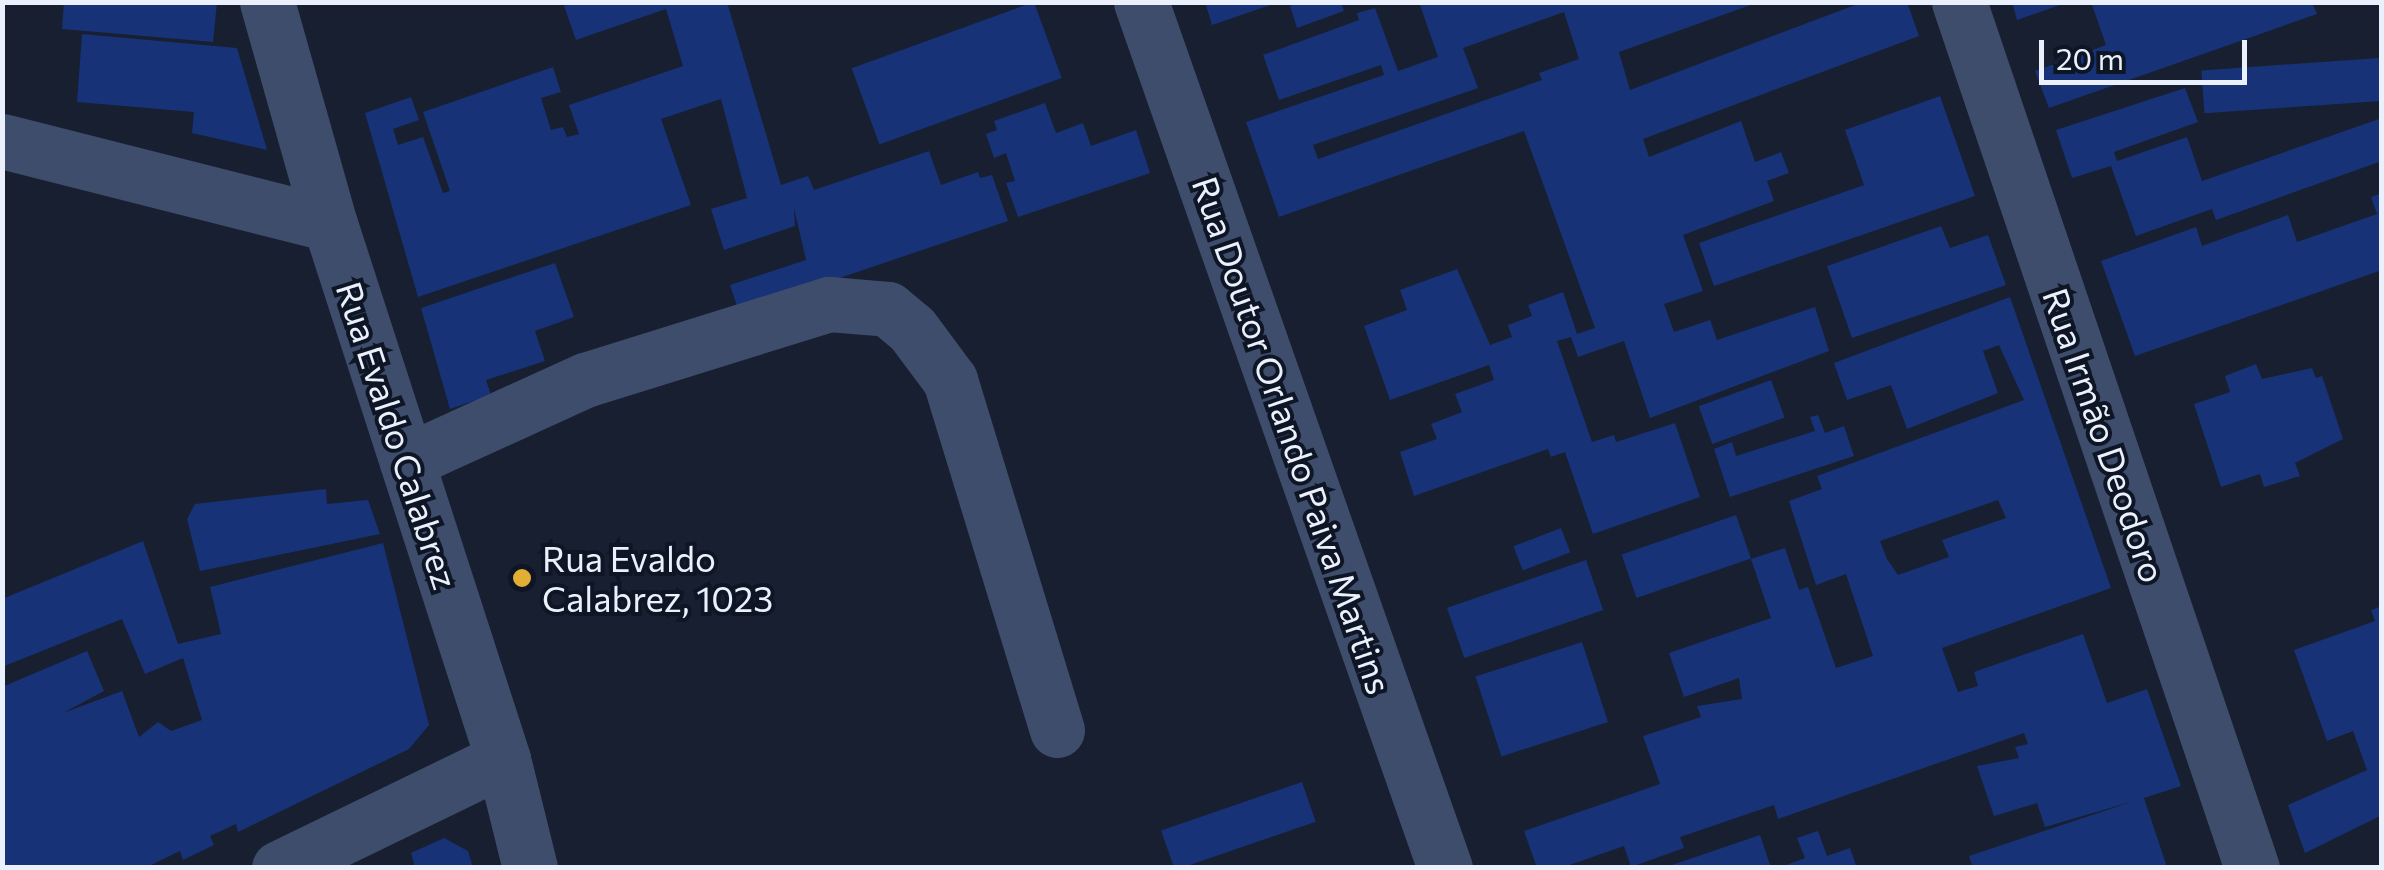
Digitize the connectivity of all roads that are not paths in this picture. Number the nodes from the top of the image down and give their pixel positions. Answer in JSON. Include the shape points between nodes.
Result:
{"nodes":[{"id":1,"x":267,"y":2,"type":"edge"},
{"id":2,"x":1141,"y":2,"type":"edge"},
{"id":3,"x":1958,"y":2,"type":"edge"},
{"id":4,"x":2,"y":141,"type":"edge"},
{"id":5,"x":330,"y":224,"type":"junction"},
{"id":6,"x":406,"y":461,"type":"junction"},
{"id":7,"x":1057,"y":730,"type":"dead end"},
{"id":8,"x":503,"y":759,"type":"junction"},
{"id":9,"x":278,"y":868,"type":"edge"},
{"id":10,"x":530,"y":868,"type":"edge"},
{"id":11,"x":1445,"y":868,"type":"edge"},
{"id":12,"x":2252,"y":868,"type":"edge"}],
"edges":[{"from":1,"to":5,"type":"street","name":"Rua Evaldo Calabrez"},
{"from":2,"to":11,"type":"street","name":"Rua Doutor Orlando Paiva Martins"},
{"from":3,"to":12,"type":"street","name":"Rua Irmão Deodoro"},
{"from":4,"to":5,"type":"street"},
{"from":5,"to":6,"type":"street","name":"Rua Evaldo Calabrez"},
{"from":6,"to":7,"type":"street","via":[[585,380],[791,315],[828,304],[888,309],[950,380]]},
{"from":6,"to":8,"type":"street","name":"Rua Evaldo Calabrez"},
{"from":8,"to":9,"type":"street"},
{"from":8,"to":10,"type":"street","name":"Rua Evaldo Calabrez"}]}
